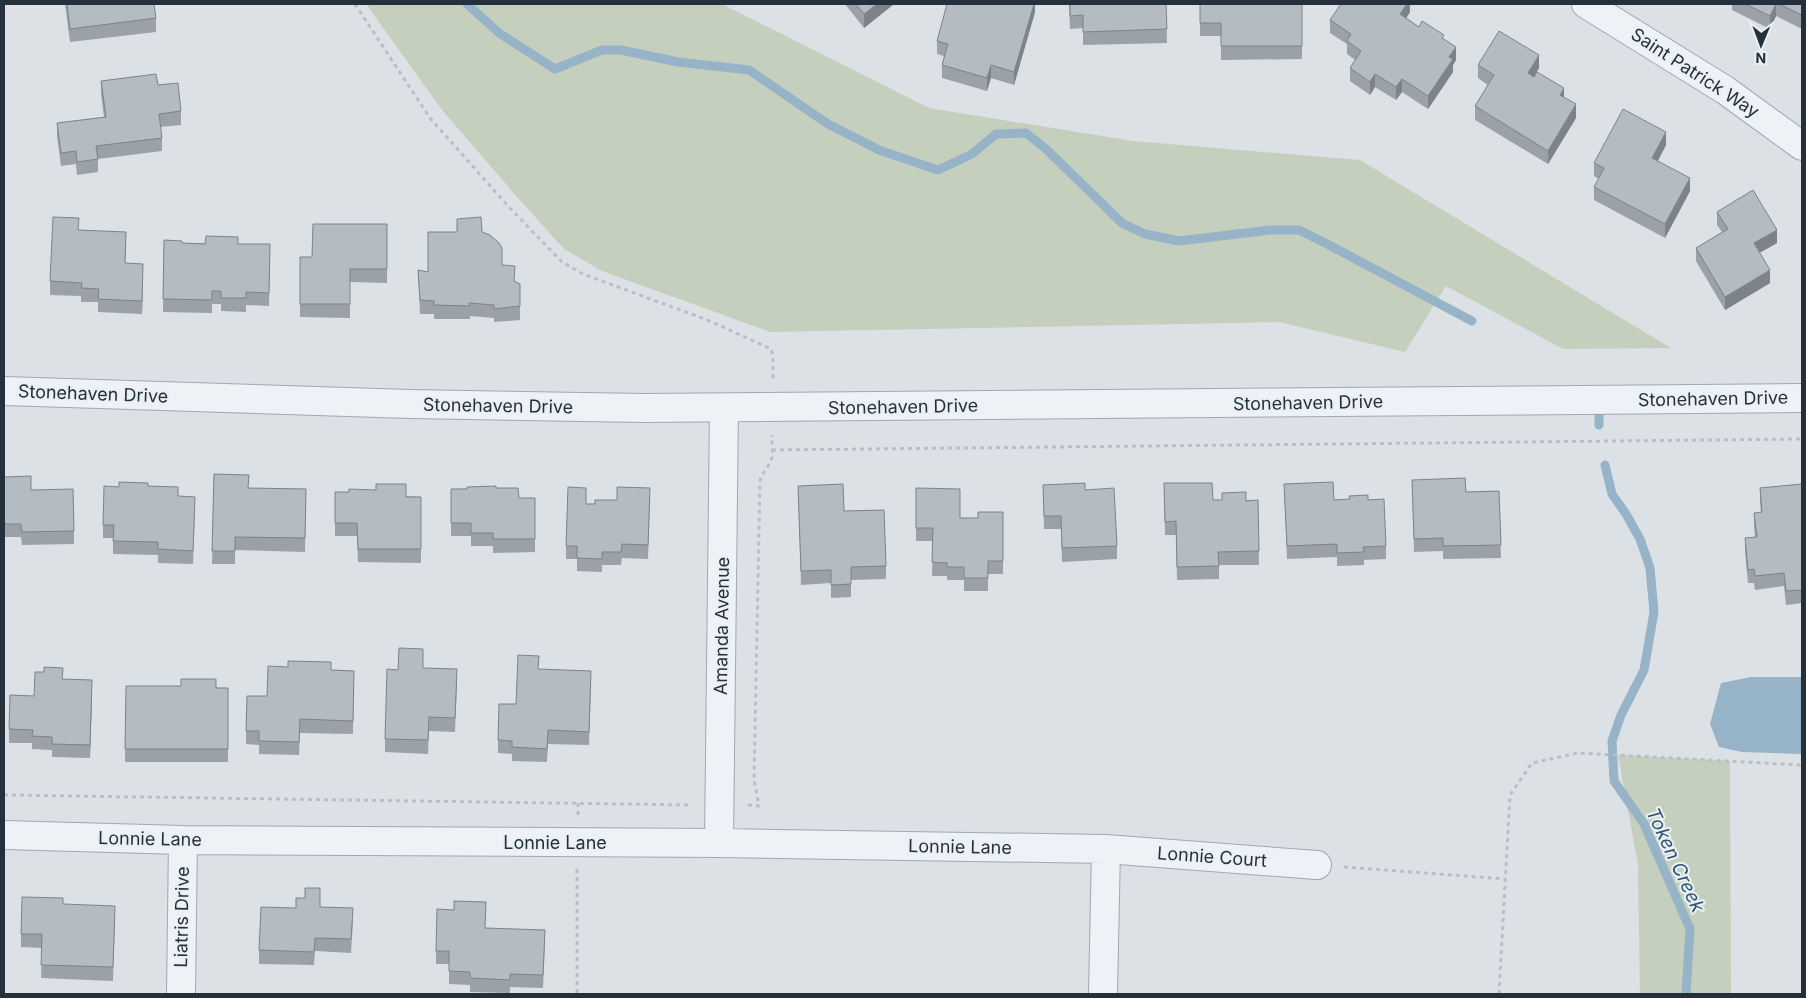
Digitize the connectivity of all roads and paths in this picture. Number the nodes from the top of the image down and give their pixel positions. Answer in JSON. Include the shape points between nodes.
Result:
{"nodes":[{"id":1,"x":355,"y":4,"type":"edge"},
{"id":2,"x":1586,"y":4,"type":"edge"},
{"id":3,"x":1802,"y":146,"type":"edge"},
{"id":4,"x":774,"y":387,"type":"dead end"},
{"id":5,"x":4,"y":390,"type":"edge"},
{"id":6,"x":1802,"y":398,"type":"edge"},
{"id":7,"x":724,"y":408,"type":"junction"},
{"id":8,"x":772,"y":433,"type":"dead end"},
{"id":9,"x":1802,"y":439,"type":"edge"},
{"id":10,"x":772,"y":450,"type":"junction"},
{"id":11,"x":1802,"y":765,"type":"edge"},
{"id":12,"x":4,"y":795,"type":"edge"},
{"id":13,"x":578,"y":804,"type":"junction"},
{"id":14,"x":720,"y":805,"type":"junction"},
{"id":15,"x":4,"y":836,"type":"edge"},
{"id":16,"x":183,"y":840,"type":"junction"},
{"id":17,"x":578,"y":843,"type":"junction"},
{"id":18,"x":719,"y":843,"type":"junction"},
{"id":19,"x":1106,"y":849,"type":"junction"},
{"id":20,"x":1317,"y":864,"type":"joint"},
{"id":21,"x":1506,"y":879,"type":"junction"},
{"id":22,"x":181,"y":994,"type":"edge"},
{"id":23,"x":577,"y":994,"type":"edge"},
{"id":24,"x":1103,"y":994,"type":"edge"},
{"id":25,"x":1499,"y":994,"type":"edge"}],
"edges":[{"from":1,"to":4,"type":"path","via":[[430,118],[562,262],[583,274],[710,321],[771,349]]},
{"from":2,"to":3,"type":"street","name":"Saint Patrick Way","via":[[1725,90]]},
{"from":5,"to":7,"type":"street","name":"Stonehaven Drive","via":[[410,404]]},
{"from":6,"to":7,"type":"street","name":"Stonehaven Drive"},
{"from":7,"to":14,"type":"street","name":"Amanda Avenue"},
{"from":8,"to":10,"type":"path"},
{"from":9,"to":10,"type":"path"},
{"from":10,"to":14,"type":"path","via":[[769,465],[763,470],[760,480],[754,780],[759,806]]},
{"from":11,"to":21,"type":"path","via":[[1578,753],[1532,763],[1510,795]]},
{"from":12,"to":13,"type":"path"},
{"from":13,"to":14,"type":"path"},
{"from":13,"to":17,"type":"path"},
{"from":14,"to":18,"type":"street","name":"Amanda Avenue"},
{"from":15,"to":16,"type":"street","name":"Lonnie Lane"},
{"from":16,"to":17,"type":"street","name":"Lonnie Lane"},
{"from":16,"to":22,"type":"street","name":"Liatris Drive"},
{"from":17,"to":18,"type":"street","name":"Lonnie Lane"},
{"from":17,"to":23,"type":"path"},
{"from":18,"to":19,"type":"street","name":"Lonnie Lane"},
{"from":19,"to":20,"type":"street","name":"Lonnie Court"},
{"from":19,"to":24,"type":"street"},
{"from":20,"to":21,"type":"path"},
{"from":21,"to":25,"type":"path"}]}
